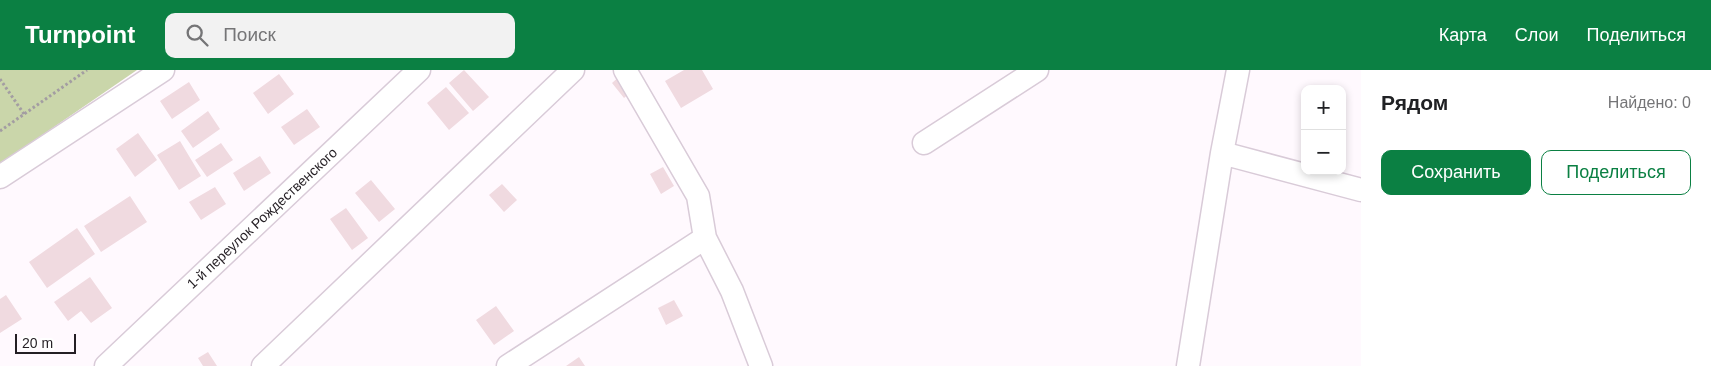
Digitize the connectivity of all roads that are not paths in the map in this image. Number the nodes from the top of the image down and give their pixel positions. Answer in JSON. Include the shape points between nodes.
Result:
{"nodes":[{"id":1,"x":163,"y":70,"type":"edge"},
{"id":2,"x":419,"y":70,"type":"edge"},
{"id":3,"x":573,"y":70,"type":"edge"},
{"id":4,"x":625,"y":70,"type":"edge"},
{"id":5,"x":1037,"y":70,"type":"edge"},
{"id":6,"x":1238,"y":70,"type":"edge"},
{"id":7,"x":924,"y":143,"type":"dead end"},
{"id":8,"x":1222,"y":153,"type":"junction"},
{"id":9,"x":0,"y":177,"type":"edge"},
{"id":10,"x":1361,"y":190,"type":"edge"},
{"id":11,"x":705,"y":238,"type":"junction"},
{"id":12,"x":106,"y":366,"type":"edge"},
{"id":13,"x":263,"y":366,"type":"edge"},
{"id":14,"x":508,"y":366,"type":"edge"},
{"id":15,"x":761,"y":366,"type":"edge"},
{"id":16,"x":1188,"y":366,"type":"edge"}],
"edges":[{"from":1,"to":9,"type":"street"},
{"from":2,"to":12,"type":"street","name":"1-й переулок Рождественского"},
{"from":3,"to":13,"type":"street"},
{"from":4,"to":11,"type":"street","via":[[698,196]]},
{"from":5,"to":7,"type":"street"},
{"from":6,"to":8,"type":"street"},
{"from":8,"to":10,"type":"street"},
{"from":8,"to":16,"type":"street"},
{"from":11,"to":14,"type":"street"},
{"from":11,"to":15,"type":"street","via":[[732,291]]}]}
